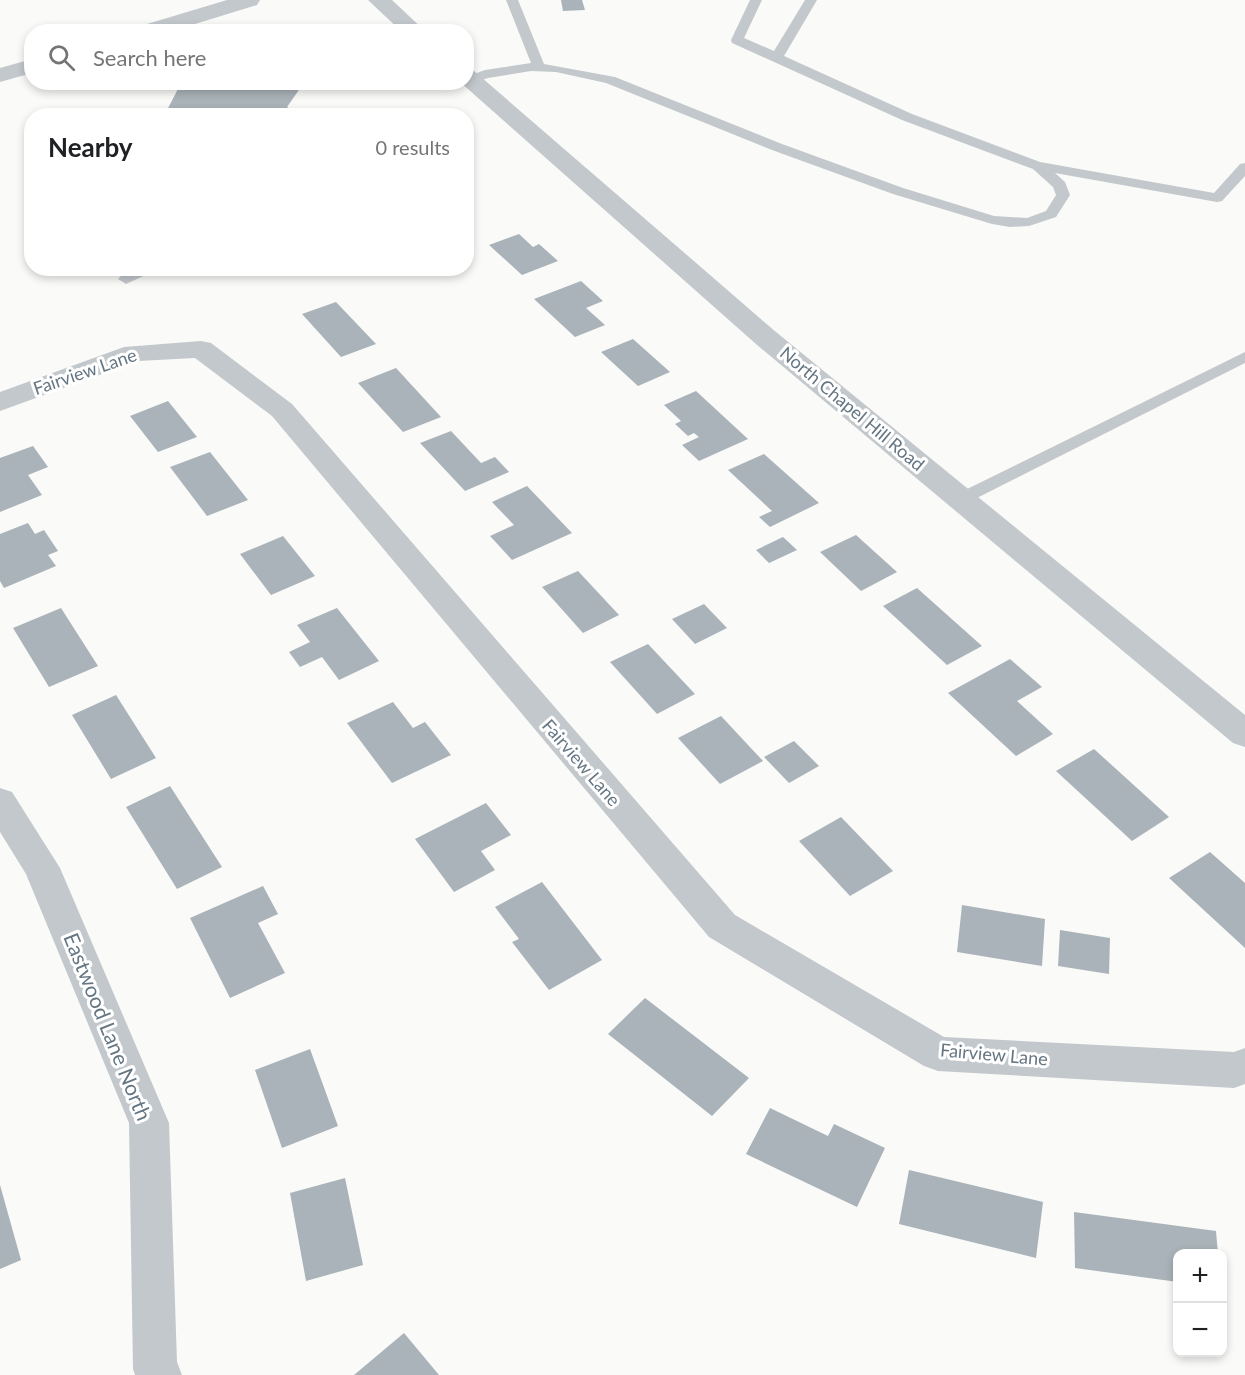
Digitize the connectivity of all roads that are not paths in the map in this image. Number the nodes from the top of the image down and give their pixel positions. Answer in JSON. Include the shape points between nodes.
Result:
{"nodes":[{"id":1,"x":249,"y":0,"type":"edge"},
{"id":2,"x":379,"y":0,"type":"edge"},
{"id":3,"x":512,"y":0,"type":"edge"},
{"id":4,"x":756,"y":0,"type":"edge"},
{"id":5,"x":811,"y":0,"type":"edge"},
{"id":6,"x":171,"y":24,"type":"edge"},
{"id":7,"x":406,"y":24,"type":"edge"},
{"id":8,"x":777,"y":57,"type":"junction"},
{"id":9,"x":24,"y":68,"type":"edge"},
{"id":10,"x":539,"y":68,"type":"junction"},
{"id":11,"x":0,"y":75,"type":"edge"},
{"id":12,"x":474,"y":77,"type":"edge"},
{"id":13,"x":474,"y":83,"type":"edge"},
{"id":14,"x":1038,"y":166,"type":"junction"},
{"id":15,"x":1245,"y":166,"type":"edge"},
{"id":16,"x":134,"y":276,"type":"edge"},
{"id":17,"x":126,"y":279,"type":"dead end"},
{"id":18,"x":1245,"y":357,"type":"edge"},
{"id":19,"x":0,"y":402,"type":"edge"},
{"id":20,"x":961,"y":499,"type":"junction"},
{"id":21,"x":1245,"y":734,"type":"edge"},
{"id":22,"x":0,"y":802,"type":"edge"},
{"id":23,"x":1245,"y":1066,"type":"edge"},
{"id":24,"x":154,"y":1373,"type":"edge"}],
"edges":[{"from":1,"to":6,"type":"street"},
{"from":2,"to":7,"type":"street"},
{"from":3,"to":10,"type":"lane"},
{"from":4,"to":8,"type":"lane","via":[[737,40]]},
{"from":5,"to":8,"type":"lane"},
{"from":8,"to":14,"type":"lane","via":[[907,117]]},
{"from":9,"to":11,"type":"street"},
{"from":10,"to":12,"type":"lane"},
{"from":10,"to":14,"type":"lane","via":[[588,74],[633,87],[788,151],[992,220],[1029,222],[1051,214],[1063,195],[1060,185]]},
{"from":13,"to":20,"type":"street","name":"North Chapel Hill Road","via":[[766,338]]},
{"from":14,"to":15,"type":"lane","via":[[1217,198]]},
{"from":16,"to":17,"type":"lane"},
{"from":18,"to":20,"type":"lane"},
{"from":19,"to":23,"type":"street","name":"Fairview Lane","via":[[134,352],[201,349],[282,410],[722,926],[938,1054],[1234,1070]]},
{"from":20,"to":21,"type":"street","name":"North Chapel Hill Road"},
{"from":22,"to":24,"type":"street","name":"Eastwood Lane North","via":[[42,868],[149,1123]]}]}
